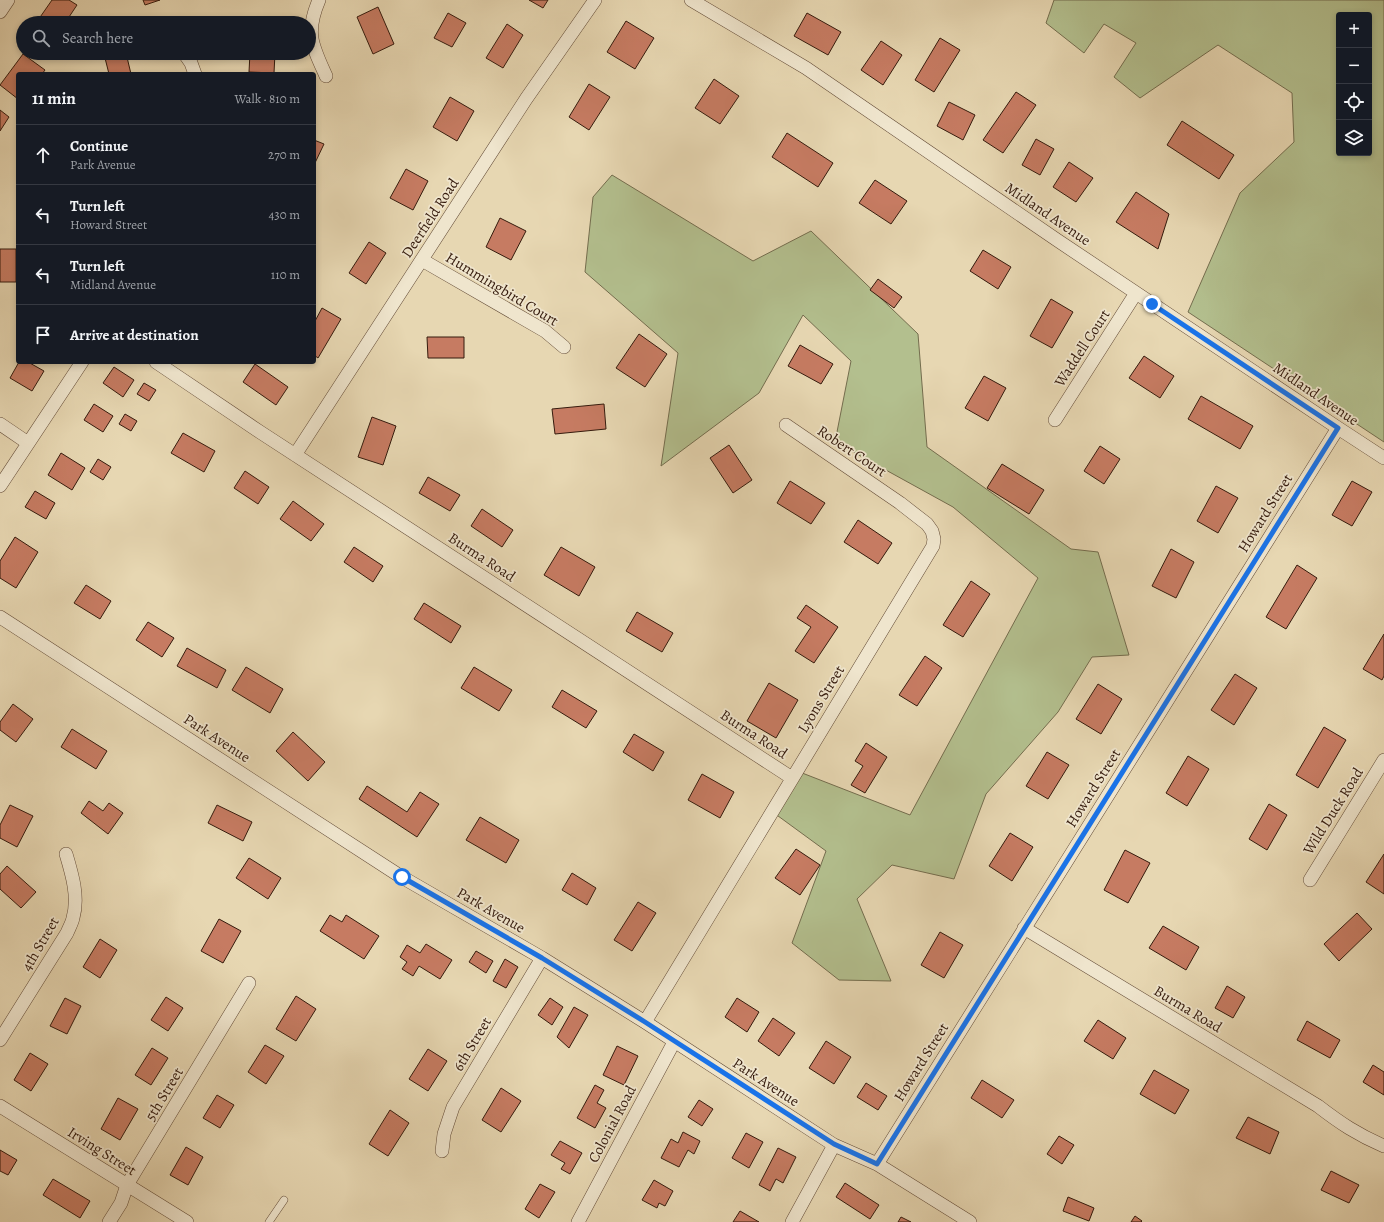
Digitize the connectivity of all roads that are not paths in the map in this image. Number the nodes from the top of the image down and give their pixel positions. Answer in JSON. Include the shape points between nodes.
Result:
{"nodes":[{"id":1,"x":8,"y":0,"type":"edge"},
{"id":2,"x":319,"y":0,"type":"edge"},
{"id":3,"x":595,"y":0,"type":"edge"},
{"id":4,"x":691,"y":0,"type":"edge"},
{"id":5,"x":0,"y":12,"type":"edge"},
{"id":6,"x":313,"y":16,"type":"edge"},
{"id":7,"x":316,"y":54,"type":"edge"},
{"id":8,"x":189,"y":60,"type":"edge"},
{"id":9,"x":194,"y":72,"type":"edge"},
{"id":10,"x":326,"y":76,"type":"dead end"},
{"id":11,"x":422,"y":260,"type":"junction"},
{"id":12,"x":1136,"y":293,"type":"junction"},
{"id":13,"x":564,"y":347,"type":"dead end"},
{"id":14,"x":81,"y":364,"type":"edge"},
{"id":15,"x":159,"y":364,"type":"edge"},
{"id":16,"x":1056,"y":420,"type":"dead end"},
{"id":17,"x":0,"y":424,"type":"edge"},
{"id":18,"x":786,"y":425,"type":"dead end"},
{"id":19,"x":1338,"y":428,"type":"junction"},
{"id":20,"x":28,"y":443,"type":"junction"},
{"id":21,"x":296,"y":455,"type":"junction"},
{"id":22,"x":1384,"y":458,"type":"edge"},
{"id":23,"x":0,"y":486,"type":"edge"},
{"id":24,"x":900,"y":503,"type":"joint"},
{"id":25,"x":1,"y":621,"type":"edge"},
{"id":26,"x":1384,"y":760,"type":"edge"},
{"id":27,"x":792,"y":778,"type":"junction"},
{"id":28,"x":66,"y":854,"type":"dead end"},
{"id":29,"x":1310,"y":880,"type":"dead end"},
{"id":30,"x":1024,"y":928,"type":"junction"},
{"id":31,"x":542,"y":958,"type":"junction"},
{"id":32,"x":249,"y":984,"type":"dead end"},
{"id":33,"x":645,"y":1022,"type":"junction"},
{"id":34,"x":0,"y":1040,"type":"edge"},
{"id":35,"x":674,"y":1042,"type":"junction"},
{"id":36,"x":0,"y":1106,"type":"edge"},
{"id":37,"x":834,"y":1144,"type":"junction"},
{"id":38,"x":1384,"y":1146,"type":"edge"},
{"id":39,"x":442,"y":1151,"type":"dead end"},
{"id":40,"x":877,"y":1164,"type":"junction"},
{"id":41,"x":127,"y":1185,"type":"junction"},
{"id":42,"x":284,"y":1200,"type":"dead end"},
{"id":43,"x":109,"y":1222,"type":"edge"},
{"id":44,"x":187,"y":1222,"type":"edge"},
{"id":45,"x":270,"y":1222,"type":"edge"},
{"id":46,"x":578,"y":1222,"type":"edge"},
{"id":47,"x":792,"y":1222,"type":"edge"},
{"id":48,"x":970,"y":1222,"type":"edge"}],
"edges":[{"from":1,"to":5,"type":"street"},
{"from":2,"to":6,"type":"street"},
{"from":3,"to":11,"type":"street","name":"Deerfield Road","via":[[526,99]]},
{"from":4,"to":12,"type":"street","name":"Midland Avenue","via":[[806,68]]},
{"from":7,"to":10,"type":"street"},
{"from":8,"to":9,"type":"street"},
{"from":11,"to":13,"type":"street","name":"Hummingbird Court","via":[[545,331]]},
{"from":11,"to":21,"type":"street","name":"Deerfield Road"},
{"from":12,"to":16,"type":"street","name":"Waddell Court"},
{"from":12,"to":19,"type":"street","name":"Midland Avenue"},
{"from":14,"to":20,"type":"street"},
{"from":15,"to":21,"type":"street","name":"Burma Road"},
{"from":17,"to":20,"type":"street"},
{"from":18,"to":24,"type":"street","name":"Robert Court"},
{"from":19,"to":22,"type":"street","name":"Midland Avenue"},
{"from":19,"to":30,"type":"street","name":"Howard Street"},
{"from":20,"to":23,"type":"street"},
{"from":21,"to":27,"type":"street","name":"Burma Road"},
{"from":24,"to":27,"type":"street","name":"Lyons Street","via":[[928,524],[934,539],[932,546]]},
{"from":25,"to":31,"type":"street","name":"Park Avenue","via":[[400,876]]},
{"from":26,"to":29,"type":"street","name":"Wild Duck Road"},
{"from":27,"to":33,"type":"street","name":"Lyons Street"},
{"from":28,"to":34,"type":"street","name":"4th Street","via":[[76,898],[74,917],[67,933]]},
{"from":30,"to":38,"type":"street","name":"Burma Road","via":[[1318,1106],[1361,1136]]},
{"from":30,"to":40,"type":"street","name":"Howard Street"},
{"from":31,"to":33,"type":"street","name":"Park Avenue"},
{"from":31,"to":39,"type":"street","name":"6th Street","via":[[453,1107],[444,1134]]},
{"from":32,"to":41,"type":"street","name":"5th Street"},
{"from":33,"to":35,"type":"street","name":"Park Avenue"},
{"from":35,"to":37,"type":"street","name":"Park Avenue"},
{"from":35,"to":46,"type":"street","name":"Colonial Road"},
{"from":36,"to":41,"type":"street","name":"Irving Street"},
{"from":37,"to":40,"type":"street","name":"Park Avenue"},
{"from":37,"to":47,"type":"street"},
{"from":40,"to":48,"type":"street","name":"Park Avenue"},
{"from":41,"to":43,"type":"street","name":"5th Street","via":[[121,1203]]},
{"from":41,"to":44,"type":"street","name":"Irving Street"},
{"from":42,"to":45,"type":"lane"}]}
